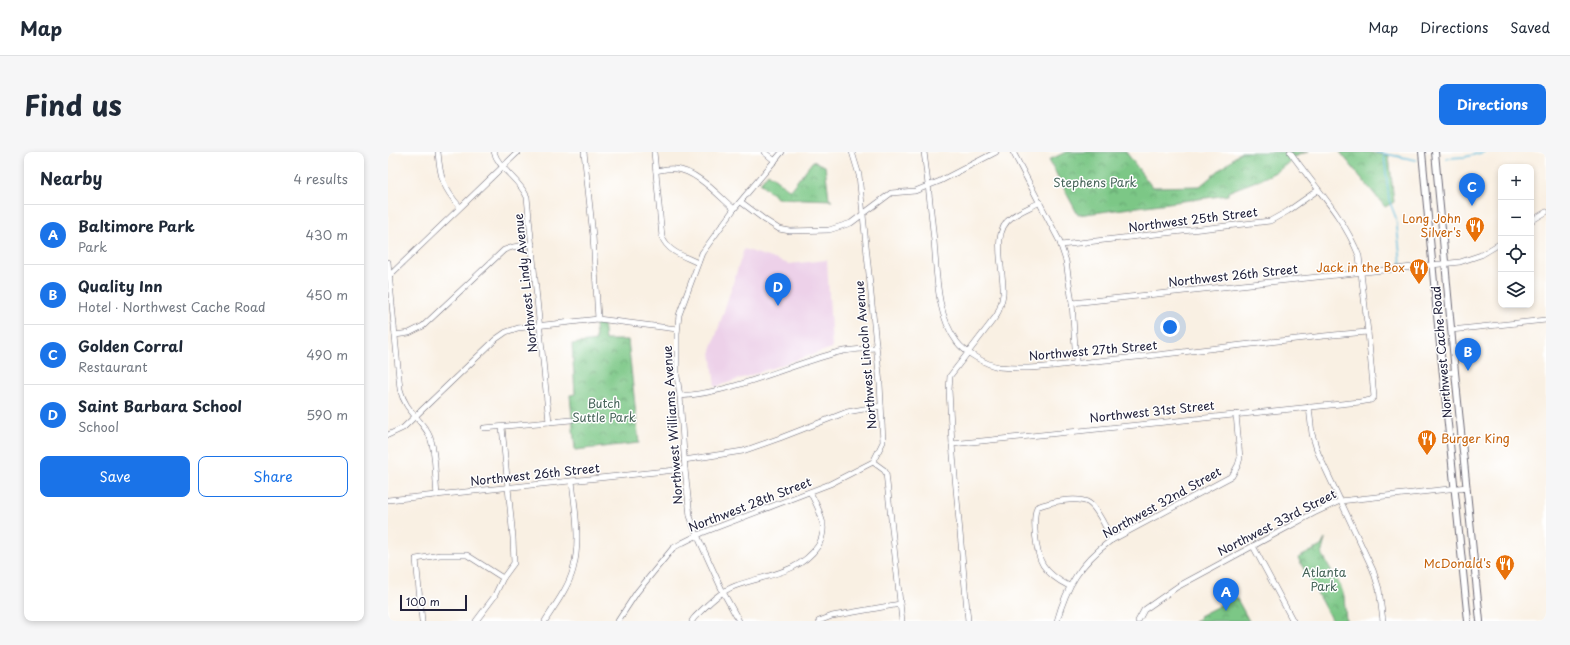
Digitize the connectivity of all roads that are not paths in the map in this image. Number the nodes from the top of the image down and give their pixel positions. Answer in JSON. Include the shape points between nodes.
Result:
{"nodes":[{"id":1,"x":438,"y":152,"type":"edge"},
{"id":2,"x":494,"y":152,"type":"edge"},
{"id":3,"x":518,"y":152,"type":"edge"},
{"id":4,"x":584,"y":152,"type":"edge"},
{"id":5,"x":654,"y":152,"type":"edge"},
{"id":6,"x":764,"y":152,"type":"edge"},
{"id":7,"x":782,"y":152,"type":"edge"},
{"id":8,"x":852,"y":152,"type":"edge"},
{"id":9,"x":924,"y":152,"type":"edge"},
{"id":10,"x":996,"y":152,"type":"edge"},
{"id":11,"x":1013,"y":152,"type":"edge"},
{"id":12,"x":1290,"y":152,"type":"edge"},
{"id":13,"x":1422,"y":152,"type":"edge"},
{"id":14,"x":1435,"y":152,"type":"edge"},
{"id":15,"x":775,"y":161,"type":"junction"},
{"id":16,"x":503,"y":166,"type":"junction"},
{"id":17,"x":656,"y":171,"type":"junction"},
{"id":18,"x":928,"y":186,"type":"junction"},
{"id":19,"x":1318,"y":190,"type":"junction"},
{"id":20,"x":741,"y":202,"type":"junction"},
{"id":21,"x":1040,"y":202,"type":"junction"},
{"id":22,"x":460,"y":207,"type":"junction"},
{"id":23,"x":734,"y":209,"type":"junction"},
{"id":24,"x":1546,"y":212,"type":"edge"},
{"id":25,"x":863,"y":215,"type":"junction"},
{"id":26,"x":1534,"y":220,"type":"edge"},
{"id":27,"x":532,"y":244,"type":"junction"},
{"id":28,"x":1061,"y":245,"type":"junction"},
{"id":29,"x":1498,"y":245,"type":"edge"},
{"id":30,"x":388,"y":262,"type":"edge"},
{"id":31,"x":698,"y":263,"type":"junction"},
{"id":32,"x":1445,"y":264,"type":"junction"},
{"id":33,"x":1432,"y":265,"type":"junction"},
{"id":34,"x":1361,"y":273,"type":"junction"},
{"id":35,"x":389,"y":277,"type":"edge"},
{"id":36,"x":1072,"y":303,"type":"junction"},
{"id":37,"x":598,"y":319,"type":"junction"},
{"id":38,"x":1546,"y":320,"type":"edge"},
{"id":39,"x":540,"y":325,"type":"junction"},
{"id":40,"x":677,"y":329,"type":"junction"},
{"id":41,"x":1451,"y":330,"type":"junction"},
{"id":42,"x":1368,"y":332,"type":"junction"},
{"id":43,"x":395,"y":335,"type":"junction"},
{"id":44,"x":876,"y":348,"type":"junction"},
{"id":45,"x":967,"y":352,"type":"junction"},
{"id":46,"x":1076,"y":362,"type":"junction"},
{"id":47,"x":1455,"y":372,"type":"junction"},
{"id":48,"x":1443,"y":373,"type":"junction"},
{"id":49,"x":680,"y":396,"type":"junction"},
{"id":50,"x":881,"y":406,"type":"junction"},
{"id":51,"x":1309,"y":407,"type":"junction"},
{"id":52,"x":1236,"y":414,"type":"junction"},
{"id":53,"x":416,"y":417,"type":"junction"},
{"id":54,"x":571,"y":420,"type":"dead end"},
{"id":55,"x":549,"y":422,"type":"junction"},
{"id":56,"x":502,"y":427,"type":"junction"},
{"id":57,"x":484,"y":428,"type":"dead end"},
{"id":58,"x":388,"y":435,"type":"edge"},
{"id":59,"x":952,"y":444,"type":"junction"},
{"id":60,"x":684,"y":460,"type":"junction"},
{"id":61,"x":873,"y":462,"type":"junction"},
{"id":62,"x":684,"y":469,"type":"junction"},
{"id":63,"x":572,"y":481,"type":"junction"},
{"id":64,"x":1455,"y":487,"type":"junction"},
{"id":65,"x":1467,"y":487,"type":"junction"},
{"id":66,"x":508,"y":488,"type":"junction"},
{"id":67,"x":810,"y":492,"type":"junction"},
{"id":68,"x":437,"y":495,"type":"junction"},
{"id":69,"x":388,"y":500,"type":"edge"},
{"id":70,"x":1340,"y":501,"type":"junction"},
{"id":71,"x":697,"y":535,"type":"junction"},
{"id":72,"x":1112,"y":540,"type":"junction"},
{"id":73,"x":1253,"y":546,"type":"junction"},
{"id":74,"x":503,"y":578,"type":"junction"},
{"id":75,"x":1069,"y":586,"type":"junction"},
{"id":76,"x":723,"y":592,"type":"junction"},
{"id":77,"x":900,"y":604,"type":"junction"},
{"id":78,"x":422,"y":621,"type":"edge"},
{"id":79,"x":476,"y":621,"type":"edge"},
{"id":80,"x":545,"y":621,"type":"edge"},
{"id":81,"x":618,"y":621,"type":"edge"},
{"id":82,"x":692,"y":621,"type":"edge"},
{"id":83,"x":739,"y":621,"type":"edge"},
{"id":84,"x":819,"y":621,"type":"edge"},
{"id":85,"x":902,"y":621,"type":"edge"},
{"id":86,"x":968,"y":621,"type":"edge"},
{"id":87,"x":1057,"y":621,"type":"edge"},
{"id":88,"x":1138,"y":621,"type":"edge"},
{"id":89,"x":1293,"y":621,"type":"edge"},
{"id":90,"x":1383,"y":621,"type":"edge"},
{"id":91,"x":1468,"y":621,"type":"edge"},
{"id":92,"x":1480,"y":621,"type":"edge"}],
"edges":[{"from":1,"to":22,"type":"street","via":[[443,185]]},
{"from":2,"to":16,"type":"street","name":"Northwest Lindy Avenue"},
{"from":3,"to":16,"type":"street"},
{"from":4,"to":37,"type":"street"},
{"from":5,"to":17,"type":"street"},
{"from":6,"to":15,"type":"street"},
{"from":7,"to":15,"type":"street","name":"Northwest Williams Avenue"},
{"from":8,"to":25,"type":"street","name":"Northwest Lincoln Avenue","via":[[859,175]]},
{"from":9,"to":18,"type":"street"},
{"from":10,"to":18,"type":"street"},
{"from":11,"to":21,"type":"street"},
{"from":12,"to":19,"type":"street"},
{"from":13,"to":33,"type":"main road","name":"Northwest Cache Road"},
{"from":14,"to":32,"type":"main road","name":"Northwest Cache Road"},
{"from":15,"to":20,"type":"street","name":"Northwest Williams Avenue"},
{"from":16,"to":22,"type":"street"},
{"from":16,"to":27,"type":"street","name":"Northwest Lindy Avenue","via":[[525,193]]},
{"from":17,"to":23,"type":"street","via":[[673,168],[695,175]]},
{"from":17,"to":31,"type":"street","via":[[662,237],[665,244],[670,250]]},
{"from":18,"to":25,"type":"street","via":[[915,191],[891,193]]},
{"from":18,"to":45,"type":"street","via":[[942,308],[957,343]]},
{"from":19,"to":28,"type":"street","name":"Northwest 25th Street","via":[[1270,221]]},
{"from":19,"to":34,"type":"street","via":[[1353,241],[1359,256]]},
{"from":20,"to":23,"type":"street","name":"Northwest Williams Avenue"},
{"from":20,"to":25,"type":"street","via":[[779,229],[790,231],[830,230],[851,223]]},
{"from":21,"to":28,"type":"street"},
{"from":21,"to":45,"type":"street","via":[[1011,217],[1004,224],[1000,241],[1003,293],[1001,304],[997,315]]},
{"from":22,"to":35,"type":"street"},
{"from":23,"to":31,"type":"street","name":"Northwest Williams Avenue","via":[[702,253]]},
{"from":24,"to":26,"type":"street"},
{"from":25,"to":44,"type":"street","name":"Northwest Lincoln Avenue"},
{"from":27,"to":39,"type":"street","name":"Northwest Lindy Avenue"},
{"from":27,"to":43,"type":"street","via":[[504,250],[423,326],[409,333]]},
{"from":28,"to":36,"type":"street"},
{"from":29,"to":32,"type":"street","name":"Northwest 26th Street","via":[[1470,260]]},
{"from":30,"to":35,"type":"street"},
{"from":31,"to":40,"type":"street","name":"Northwest Williams Avenue","via":[[679,315]]},
{"from":32,"to":33,"type":"street","name":"Northwest 26th Street"},
{"from":32,"to":41,"type":"main road","name":"Northwest Cache Road"},
{"from":33,"to":34,"type":"street","name":"Northwest 26th Street"},
{"from":33,"to":48,"type":"main road","name":"Northwest Cache Road"},
{"from":34,"to":36,"type":"street","name":"Northwest 26th Street"},
{"from":34,"to":42,"type":"street"},
{"from":35,"to":43,"type":"street"},
{"from":36,"to":46,"type":"street"},
{"from":37,"to":39,"type":"street"},
{"from":37,"to":40,"type":"street"},
{"from":38,"to":41,"type":"street"},
{"from":39,"to":53,"type":"street","via":[[512,329],[501,335]]},
{"from":39,"to":55,"type":"street","name":"Northwest Lindy Avenue"},
{"from":40,"to":49,"type":"street","name":"Northwest Williams Avenue","via":[[677,376]]},
{"from":41,"to":47,"type":"main road","name":"Northwest Cache Road"},
{"from":42,"to":46,"type":"street","name":"Northwest 27th Street"},
{"from":42,"to":51,"type":"street","name":"Northwest 31st Street","via":[[1373,395],[1371,400]]},
{"from":43,"to":53,"type":"street","via":[[400,389],[404,401]]},
{"from":44,"to":49,"type":"street","via":[[841,352],[737,386]]},
{"from":44,"to":50,"type":"street","name":"Northwest Lincoln Avenue"},
{"from":45,"to":46,"type":"street","name":"Northwest 27th Street","via":[[998,366],[1028,368]]},
{"from":45,"to":59,"type":"street","via":[[950,376]]},
{"from":47,"to":48,"type":"street"},
{"from":47,"to":65,"type":"main road","name":"Northwest Cache Road"},
{"from":48,"to":64,"type":"main road","name":"Northwest Cache Road"},
{"from":49,"to":60,"type":"street","name":"Northwest Williams Avenue"},
{"from":50,"to":60,"type":"street","via":[[846,412],[743,451]]},
{"from":50,"to":61,"type":"street","name":"Northwest Lincoln Avenue","via":[[883,442]]},
{"from":51,"to":52,"type":"street","name":"Northwest 31st Street"},
{"from":51,"to":70,"type":"street","via":[[1312,434],[1318,453]]},
{"from":52,"to":59,"type":"street","name":"Northwest 31st Street"},
{"from":52,"to":72,"type":"street","name":"Northwest 32nd Street","via":[[1240,458],[1232,476]]},
{"from":53,"to":58,"type":"street","via":[[399,431]]},
{"from":53,"to":68,"type":"street","via":[[429,435],[432,445]]},
{"from":54,"to":55,"type":"street"},
{"from":55,"to":56,"type":"street"},
{"from":56,"to":57,"type":"street"},
{"from":56,"to":66,"type":"street"},
{"from":59,"to":86,"type":"street"},
{"from":60,"to":62,"type":"street","name":"Northwest Williams Avenue"},
{"from":61,"to":67,"type":"street","name":"Northwest 28th Street"},
{"from":61,"to":77,"type":"street","via":[[886,473]]},
{"from":62,"to":63,"type":"street","name":"Northwest 26th Street"},
{"from":62,"to":71,"type":"street","name":"Northwest Williams Avenue","via":[[690,516]]},
{"from":63,"to":66,"type":"street","name":"Northwest 26th Street"},
{"from":63,"to":80,"type":"street","via":[[577,540],[573,570],[562,595]]},
{"from":64,"to":65,"type":"street","name":"Northwest 33rd Street"},
{"from":64,"to":70,"type":"street","name":"Northwest 33rd Street"},
{"from":64,"to":91,"type":"main road","name":"Northwest Cache Road"},
{"from":65,"to":92,"type":"main road","name":"Northwest Cache Road"},
{"from":66,"to":68,"type":"street","name":"Northwest 26th Street"},
{"from":66,"to":74,"type":"street","via":[[514,563]]},
{"from":67,"to":71,"type":"street","name":"Northwest 28th Street"},
{"from":67,"to":76,"type":"street","via":[[822,518],[823,531],[822,540],[813,553],[801,564]]},
{"from":68,"to":69,"type":"street","name":"Northwest 26th Street"},
{"from":70,"to":73,"type":"street","name":"Northwest 33rd Street"},
{"from":70,"to":90,"type":"street","via":[[1373,570],[1379,589]]},
{"from":71,"to":76,"type":"street","name":"Northwest Williams Avenue"},
{"from":71,"to":81,"type":"street","name":"Northwest 28th Street","via":[[673,548],[637,592]]},
{"from":72,"to":75,"type":"street","name":"Northwest 32nd Street","via":[[1093,554]]},
{"from":72,"to":75,"type":"street","via":[[1093,507],[1088,503],[1065,500],[1037,507],[1034,528],[1043,565],[1056,579]]},
{"from":73,"to":88,"type":"street","name":"Northwest 33rd Street","via":[[1177,587],[1144,610]]},
{"from":73,"to":89,"type":"street"},
{"from":74,"to":78,"type":"street","via":[[467,555],[440,555],[416,559]]},
{"from":74,"to":79,"type":"street","via":[[494,597]]},
{"from":75,"to":87,"type":"street","name":"Northwest 32nd Street"},
{"from":76,"to":82,"type":"street"},
{"from":76,"to":83,"type":"street","name":"Northwest Williams Avenue"},
{"from":77,"to":84,"type":"street","via":[[832,616]]},
{"from":77,"to":85,"type":"street"}]}
